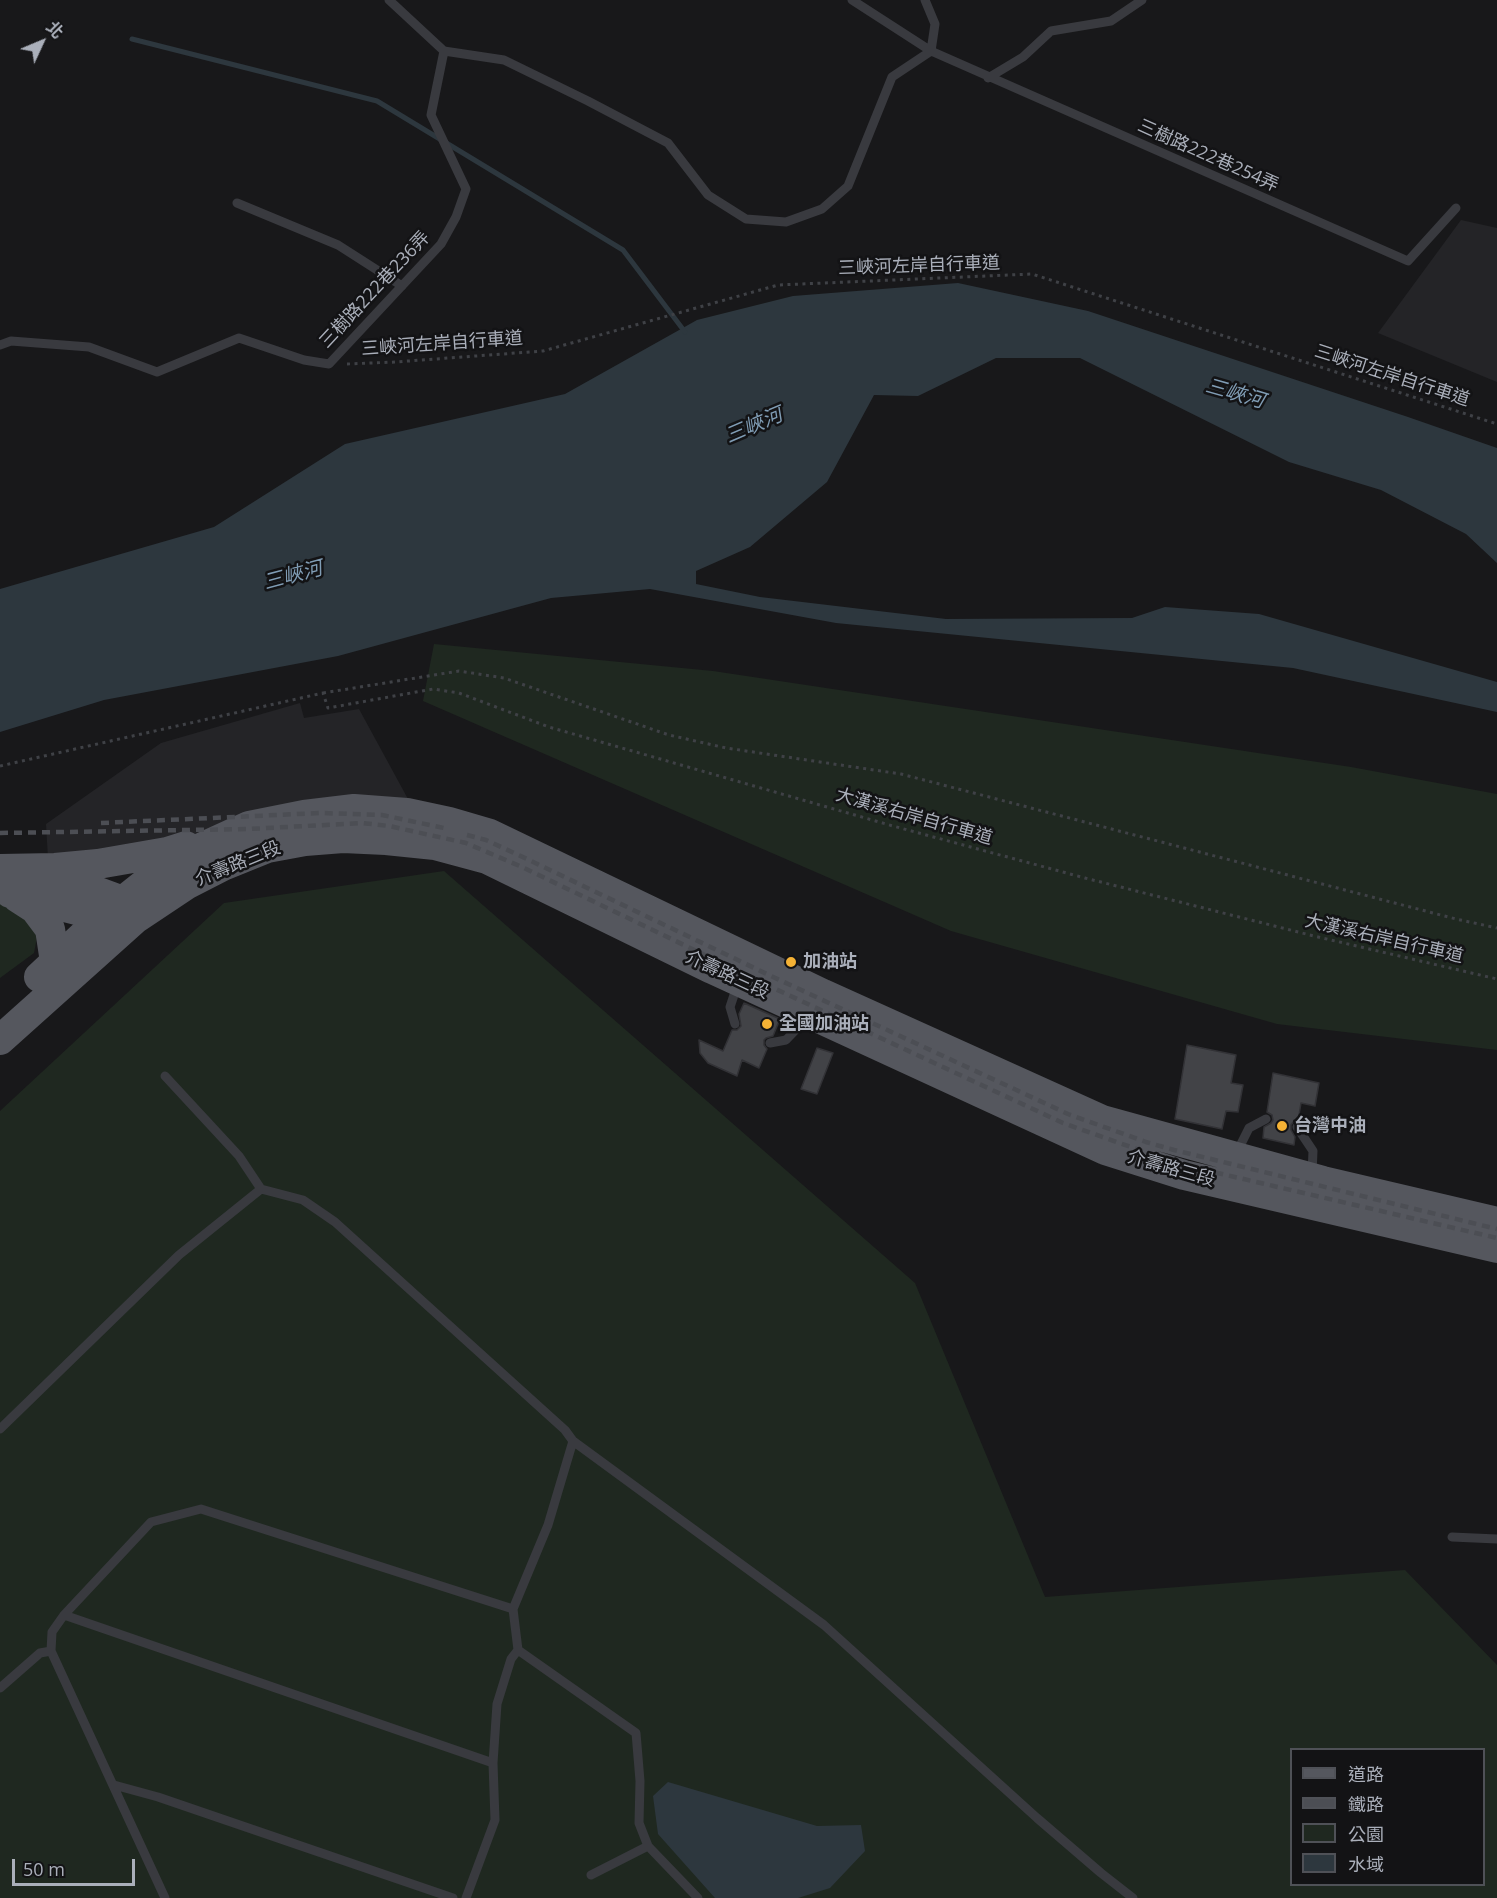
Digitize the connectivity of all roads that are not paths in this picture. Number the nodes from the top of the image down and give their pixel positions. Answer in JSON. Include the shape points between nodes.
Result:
{"nodes":[{"id":1,"x":389,"y":0,"type":"edge"},
{"id":2,"x":852,"y":0,"type":"edge"},
{"id":3,"x":925,"y":0,"type":"edge"},
{"id":4,"x":1142,"y":0,"type":"edge"},
{"id":5,"x":444,"y":51,"type":"junction"},
{"id":6,"x":931,"y":51,"type":"junction"},
{"id":7,"x":988,"y":78,"type":"junction"},
{"id":8,"x":237,"y":203,"type":"dead end"},
{"id":9,"x":1456,"y":208,"type":"dead end"},
{"id":10,"x":402,"y":286,"type":"junction"},
{"id":11,"x":0,"y":345,"type":"edge"},
{"id":12,"x":249,"y":826,"type":"junction"},
{"id":13,"x":4,"y":877,"type":"edge"},
{"id":14,"x":121,"y":912,"type":"junction"},
{"id":15,"x":55,"y":962,"type":"junction"},
{"id":16,"x":739,"y":981,"type":"junction"},
{"id":17,"x":0,"y":1012,"type":"edge"},
{"id":18,"x":811,"y":1014,"type":"junction"},
{"id":19,"x":735,"y":1024,"type":"dead end"},
{"id":20,"x":0,"y":1040,"type":"edge"},
{"id":21,"x":770,"y":1042,"type":"dead end"},
{"id":22,"x":165,"y":1076,"type":"dead end"},
{"id":23,"x":1266,"y":1119,"type":"dead end"},
{"id":24,"x":1297,"y":1127,"type":"dead end"},
{"id":25,"x":1109,"y":1137,"type":"junction"},
{"id":26,"x":1234,"y":1157,"type":"junction"},
{"id":27,"x":1312,"y":1178,"type":"junction"},
{"id":28,"x":261,"y":1189,"type":"junction"},
{"id":29,"x":1497,"y":1222,"type":"edge"},
{"id":30,"x":1497,"y":1248,"type":"edge"},
{"id":31,"x":0,"y":1429,"type":"edge"},
{"id":32,"x":573,"y":1441,"type":"junction"},
{"id":33,"x":1452,"y":1537,"type":"dead end"},
{"id":34,"x":1497,"y":1539,"type":"edge"},
{"id":35,"x":513,"y":1609,"type":"junction"},
{"id":36,"x":64,"y":1614,"type":"junction"},
{"id":37,"x":518,"y":1650,"type":"junction"},
{"id":38,"x":51,"y":1651,"type":"junction"},
{"id":39,"x":0,"y":1688,"type":"edge"},
{"id":40,"x":493,"y":1763,"type":"junction"},
{"id":41,"x":114,"y":1785,"type":"junction"},
{"id":42,"x":648,"y":1846,"type":"junction"},
{"id":43,"x":591,"y":1875,"type":"dead end"},
{"id":44,"x":165,"y":1898,"type":"edge"},
{"id":45,"x":453,"y":1898,"type":"edge"},
{"id":46,"x":466,"y":1898,"type":"edge"},
{"id":47,"x":698,"y":1898,"type":"edge"},
{"id":48,"x":1133,"y":1898,"type":"edge"}],
"edges":[{"from":1,"to":5,"type":"lane"},
{"from":2,"to":6,"type":"lane","name":"三樹路222巷254弄"},
{"from":3,"to":6,"type":"lane","via":[[936,24]]},
{"from":4,"to":7,"type":"lane","via":[[1111,21],[1050,31],[1023,57]]},
{"from":5,"to":6,"type":"lane","via":[[504,60],[588,101],[668,143],[708,195],[746,219],[786,222],[822,209],[848,186],[891,77]]},
{"from":5,"to":10,"type":"lane","name":"三樹路222巷236弄","via":[[431,115],[466,189],[441,244]]},
{"from":6,"to":7,"type":"lane","name":"三樹路222巷254弄"},
{"from":7,"to":9,"type":"lane","name":"三樹路222巷254弄","via":[[1408,261]]},
{"from":8,"to":10,"type":"lane","via":[[338,245]]},
{"from":10,"to":11,"type":"lane","name":"三樹路222巷236弄","via":[[329,364],[304,360],[239,338],[157,372],[88,347],[11,341]]},
{"from":12,"to":13,"type":"main road","via":[[167,852]]},
{"from":12,"to":14,"type":"main road","name":"介壽路三段","via":[[192,852],[153,877]]},
{"from":12,"to":25,"type":"main road","name":"介壽路三段","via":[[354,809],[407,813],[490,834],[823,994],[1102,1120]]},
{"from":13,"to":14,"type":"main road","via":[[77,884]]},
{"from":13,"to":15,"type":"main road","via":[[50,929]]},
{"from":14,"to":15,"type":"main road","name":"介壽路三段"},
{"from":14,"to":16,"type":"main road","name":"介壽路三段","via":[[267,848],[343,838],[435,845],[487,858]]},
{"from":14,"to":20,"type":"main road","name":"介壽路三段"},
{"from":15,"to":17,"type":"main road","name":"介壽路三段"},
{"from":16,"to":18,"type":"main road","name":"介壽路三段"},
{"from":16,"to":19,"type":"lane","via":[[730,1007]]},
{"from":18,"to":21,"type":"lane","via":[[786,1040]]},
{"from":18,"to":25,"type":"main road","name":"介壽路三段"},
{"from":22,"to":28,"type":"lane","via":[[239,1156]]},
{"from":23,"to":26,"type":"lane","via":[[1249,1128]]},
{"from":24,"to":27,"type":"lane","via":[[1313,1151]]},
{"from":25,"to":26,"type":"main road","name":"介壽路三段"},
{"from":25,"to":30,"type":"main road","name":"介壽路三段","via":[[1185,1175]]},
{"from":26,"to":27,"type":"main road","name":"介壽路三段"},
{"from":27,"to":29,"type":"main road","name":"介壽路三段"},
{"from":28,"to":31,"type":"lane","via":[[179,1255]]},
{"from":28,"to":32,"type":"lane","via":[[303,1200],[335,1222]]},
{"from":32,"to":35,"type":"lane","via":[[548,1525]]},
{"from":32,"to":48,"type":"lane","via":[[825,1626],[1036,1818]]},
{"from":33,"to":34,"type":"lane"},
{"from":35,"to":36,"type":"lane","via":[[201,1509],[152,1522]]},
{"from":35,"to":37,"type":"lane"},
{"from":36,"to":38,"type":"lane","via":[[52,1632]]},
{"from":36,"to":40,"type":"lane"},
{"from":37,"to":40,"type":"lane","via":[[511,1659],[497,1704]]},
{"from":37,"to":42,"type":"lane","via":[[636,1733],[639,1822]]},
{"from":38,"to":39,"type":"lane","via":[[40,1653]]},
{"from":38,"to":41,"type":"lane"},
{"from":40,"to":46,"type":"lane","via":[[495,1820]]},
{"from":41,"to":44,"type":"lane"},
{"from":41,"to":45,"type":"lane"},
{"from":42,"to":43,"type":"lane"},
{"from":42,"to":47,"type":"lane"}]}
